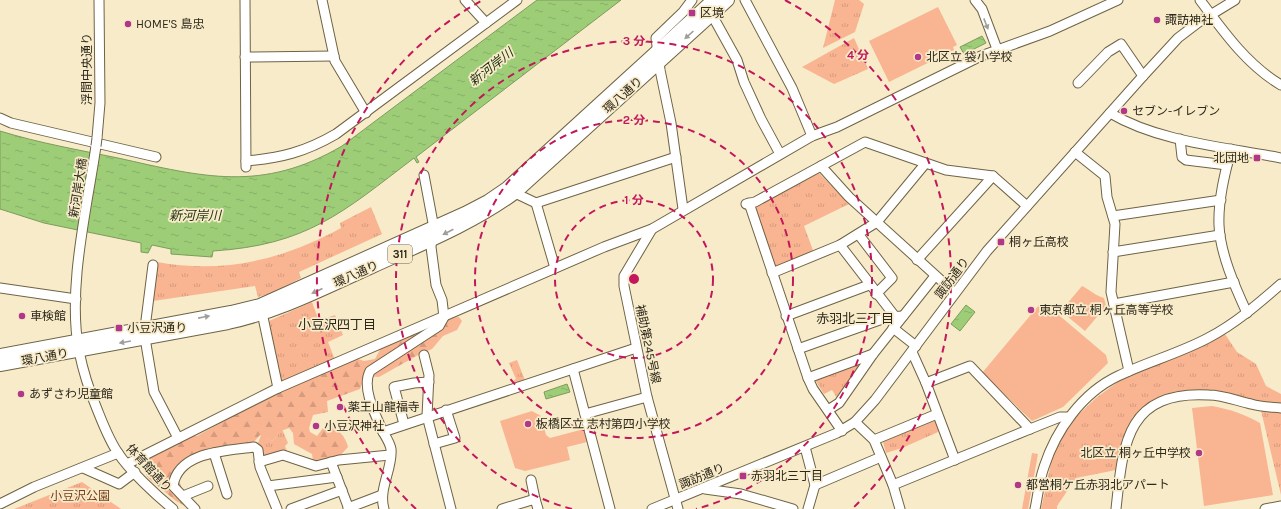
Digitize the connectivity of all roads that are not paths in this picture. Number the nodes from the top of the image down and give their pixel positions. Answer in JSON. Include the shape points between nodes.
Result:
{"nodes":[{"id":1,"x":99,"y":0,"type":"edge"},
{"id":2,"x":245,"y":0,"type":"edge"},
{"id":3,"x":322,"y":0,"type":"edge"},
{"id":4,"x":465,"y":0,"type":"edge"},
{"id":5,"x":518,"y":0,"type":"edge"},
{"id":6,"x":692,"y":0,"type":"edge"},
{"id":7,"x":713,"y":0,"type":"edge"},
{"id":8,"x":728,"y":0,"type":"edge"},
{"id":9,"x":745,"y":0,"type":"edge"},
{"id":10,"x":975,"y":0,"type":"edge"},
{"id":11,"x":1118,"y":0,"type":"edge"},
{"id":12,"x":1200,"y":0,"type":"edge"},
{"id":13,"x":1235,"y":0,"type":"edge"},
{"id":14,"x":712,"y":14,"type":"junction"},
{"id":15,"x":1211,"y":15,"type":"junction"},
{"id":16,"x":486,"y":23,"type":"junction"},
{"id":17,"x":997,"y":49,"type":"junction"},
{"id":18,"x":658,"y":50,"type":"junction"},
{"id":19,"x":334,"y":56,"type":"junction"},
{"id":20,"x":246,"y":57,"type":"junction"},
{"id":21,"x":659,"y":62,"type":"junction"},
{"id":22,"x":1143,"y":76,"type":"junction"},
{"id":23,"x":1078,"y":83,"type":"dead end"},
{"id":24,"x":1281,"y":85,"type":"edge"},
{"id":25,"x":366,"y":113,"type":"junction"},
{"id":26,"x":1110,"y":113,"type":"junction"},
{"id":27,"x":0,"y":118,"type":"edge"},
{"id":28,"x":812,"y":136,"type":"junction"},
{"id":29,"x":98,"y":138,"type":"joint"},
{"id":30,"x":1180,"y":139,"type":"junction"},
{"id":31,"x":1231,"y":148,"type":"junction"},
{"id":32,"x":1075,"y":152,"type":"junction"},
{"id":33,"x":780,"y":154,"type":"junction"},
{"id":34,"x":156,"y":157,"type":"dead end"},
{"id":35,"x":676,"y":157,"type":"junction"},
{"id":36,"x":1281,"y":158,"type":"edge"},
{"id":37,"x":925,"y":164,"type":"junction"},
{"id":38,"x":1226,"y":165,"type":"junction"},
{"id":39,"x":821,"y":166,"type":"junction"},
{"id":40,"x":424,"y":175,"type":"dead end"},
{"id":41,"x":993,"y":176,"type":"junction"},
{"id":42,"x":515,"y":193,"type":"junction"},
{"id":43,"x":1221,"y":200,"type":"junction"},
{"id":44,"x":536,"y":203,"type":"junction"},
{"id":45,"x":1027,"y":206,"type":"junction"},
{"id":46,"x":685,"y":210,"type":"junction"},
{"id":47,"x":1113,"y":216,"type":"junction"},
{"id":48,"x":877,"y":222,"type":"junction"},
{"id":49,"x":652,"y":229,"type":"junction"},
{"id":50,"x":432,"y":234,"type":"junction"},
{"id":51,"x":858,"y":235,"type":"junction"},
{"id":52,"x":1220,"y":235,"type":"junction"},
{"id":53,"x":840,"y":245,"type":"junction"},
{"id":54,"x":1113,"y":252,"type":"junction"},
{"id":55,"x":917,"y":260,"type":"junction"},
{"id":56,"x":153,"y":265,"type":"dead end"},
{"id":57,"x":556,"y":268,"type":"junction"},
{"id":58,"x":772,"y":273,"type":"junction"},
{"id":59,"x":935,"y":276,"type":"junction"},
{"id":60,"x":1234,"y":282,"type":"junction"},
{"id":61,"x":1281,"y":284,"type":"edge"},
{"id":62,"x":869,"y":285,"type":"junction"},
{"id":63,"x":0,"y":288,"type":"edge"},
{"id":64,"x":955,"y":293,"type":"junction"},
{"id":65,"x":876,"y":294,"type":"junction"},
{"id":66,"x":76,"y":299,"type":"junction"},
{"id":67,"x":1114,"y":304,"type":"junction"},
{"id":68,"x":262,"y":310,"type":"junction"},
{"id":69,"x":1247,"y":313,"type":"junction"},
{"id":70,"x":786,"y":316,"type":"junction"},
{"id":71,"x":444,"y":317,"type":"junction"},
{"id":72,"x":897,"y":320,"type":"junction"},
{"id":73,"x":145,"y":334,"type":"junction"},
{"id":74,"x":79,"y":346,"type":"junction"},
{"id":75,"x":636,"y":348,"type":"junction"},
{"id":76,"x":798,"y":349,"type":"junction"},
{"id":77,"x":914,"y":349,"type":"junction"},
{"id":78,"x":873,"y":354,"type":"junction"},
{"id":79,"x":0,"y":355,"type":"edge"},
{"id":80,"x":424,"y":355,"type":"dead end"},
{"id":81,"x":0,"y":365,"type":"edge"},
{"id":82,"x":573,"y":369,"type":"junction"},
{"id":83,"x":1129,"y":371,"type":"junction"},
{"id":84,"x":808,"y":378,"type":"junction"},
{"id":85,"x":429,"y":382,"type":"junction"},
{"id":86,"x":926,"y":383,"type":"junction"},
{"id":87,"x":278,"y":388,"type":"junction"},
{"id":88,"x":647,"y":397,"type":"junction"},
{"id":89,"x":1281,"y":408,"type":"edge"},
{"id":90,"x":446,"y":410,"type":"junction"},
{"id":91,"x":828,"y":410,"type":"junction"},
{"id":92,"x":585,"y":414,"type":"junction"},
{"id":93,"x":937,"y":414,"type":"junction"},
{"id":94,"x":427,"y":416,"type":"junction"},
{"id":95,"x":1069,"y":417,"type":"junction"},
{"id":96,"x":856,"y":422,"type":"junction"},
{"id":97,"x":404,"y":424,"type":"junction"},
{"id":98,"x":1030,"y":429,"type":"junction"},
{"id":99,"x":842,"y":431,"type":"junction"},
{"id":100,"x":383,"y":432,"type":"junction"},
{"id":101,"x":178,"y":438,"type":"junction"},
{"id":102,"x":874,"y":440,"type":"junction"},
{"id":103,"x":434,"y":444,"type":"junction"},
{"id":104,"x":805,"y":447,"type":"junction"},
{"id":105,"x":118,"y":453,"type":"junction"},
{"id":106,"x":214,"y":453,"type":"junction"},
{"id":107,"x":390,"y":455,"type":"junction"},
{"id":108,"x":881,"y":457,"type":"junction"},
{"id":109,"x":955,"y":460,"type":"junction"},
{"id":110,"x":259,"y":462,"type":"junction"},
{"id":111,"x":331,"y":462,"type":"junction"},
{"id":112,"x":127,"y":464,"type":"junction"},
{"id":113,"x":83,"y":468,"type":"junction"},
{"id":114,"x":135,"y":472,"type":"junction"},
{"id":115,"x":337,"y":477,"type":"junction"},
{"id":116,"x":530,"y":480,"type":"dead end"},
{"id":117,"x":815,"y":485,"type":"junction"},
{"id":118,"x":208,"y":486,"type":"dead end"},
{"id":119,"x":268,"y":486,"type":"junction"},
{"id":120,"x":893,"y":486,"type":"junction"},
{"id":121,"x":704,"y":489,"type":"junction"},
{"id":122,"x":342,"y":490,"type":"junction"},
{"id":123,"x":227,"y":494,"type":"dead end"},
{"id":124,"x":382,"y":495,"type":"junction"},
{"id":125,"x":183,"y":496,"type":"junction"},
{"id":126,"x":535,"y":499,"type":"junction"},
{"id":127,"x":676,"y":500,"type":"junction"},
{"id":128,"x":0,"y":504,"type":"edge"},
{"id":129,"x":1281,"y":506,"type":"edge"},
{"id":130,"x":349,"y":508,"type":"edge"},
{"id":131,"x":173,"y":509,"type":"edge"},
{"id":132,"x":195,"y":509,"type":"edge"},
{"id":133,"x":277,"y":509,"type":"edge"},
{"id":134,"x":291,"y":509,"type":"edge"},
{"id":135,"x":384,"y":509,"type":"edge"},
{"id":136,"x":451,"y":509,"type":"edge"},
{"id":137,"x":502,"y":509,"type":"edge"},
{"id":138,"x":538,"y":509,"type":"edge"},
{"id":139,"x":610,"y":509,"type":"edge"},
{"id":140,"x":652,"y":509,"type":"edge"},
{"id":141,"x":678,"y":509,"type":"edge"},
{"id":142,"x":793,"y":509,"type":"edge"},
{"id":143,"x":808,"y":509,"type":"edge"},
{"id":144,"x":900,"y":509,"type":"edge"},
{"id":145,"x":1035,"y":509,"type":"edge"},
{"id":146,"x":1116,"y":509,"type":"edge"},
{"id":147,"x":1265,"y":509,"type":"edge"}],
"edges":[{"from":1,"to":29,"type":"street","name":"浮間中央通り"},
{"from":2,"to":20,"type":"street"},
{"from":3,"to":19,"type":"street"},
{"from":4,"to":16,"type":"street"},
{"from":5,"to":16,"type":"street"},
{"from":6,"to":18,"type":"street","via":[[684,12],[657,35]]},
{"from":7,"to":18,"type":"main road","name":"環八通り","number":"311"},
{"from":8,"to":14,"type":"main road","name":"環八通り","number":"311"},
{"from":9,"to":28,"type":"street","via":[[792,88]]},
{"from":10,"to":17,"type":"street","one_way":true,"via":[[982,10]]},
{"from":11,"to":17,"type":"street","name":"補助第245号線","via":[[1050,31]]},
{"from":12,"to":15,"type":"street"},
{"from":13,"to":15,"type":"street","name":"諏訪通り"},
{"from":14,"to":21,"type":"main road","name":"環八通り","number":"311","one_way":true},
{"from":14,"to":33,"type":"street","via":[[737,60],[744,82]]},
{"from":15,"to":22,"type":"street","name":"諏訪通り","via":[[1178,38]]},
{"from":15,"to":24,"type":"street","via":[[1248,59]]},
{"from":16,"to":25,"type":"street"},
{"from":17,"to":28,"type":"street","name":"補助第245号線","via":[[837,127]]},
{"from":18,"to":21,"type":"street"},
{"from":18,"to":50,"type":"main road","name":"環八通り","number":"311","via":[[508,188]]},
{"from":19,"to":20,"type":"street"},
{"from":19,"to":25,"type":"street"},
{"from":20,"to":25,"type":"street","via":[[246,164],[304,150],[336,134]]},
{"from":21,"to":35,"type":"street"},
{"from":21,"to":42,"type":"main road","name":"環八通り","number":"311"},
{"from":22,"to":23,"type":"street","via":[[1121,44],[1108,52]]},
{"from":22,"to":26,"type":"street","name":"諏訪通り"},
{"from":26,"to":30,"type":"street","via":[[1135,126]]},
{"from":26,"to":32,"type":"street","name":"諏訪通り"},
{"from":27,"to":34,"type":"street","via":[[11,123]]},
{"from":28,"to":33,"type":"street","name":"補助第245号線"},
{"from":29,"to":66,"type":"street","name":"新河岸大橋","bridge":true},
{"from":30,"to":31,"type":"street"},
{"from":30,"to":38,"type":"street","via":[[1182,156],[1186,160]]},
{"from":31,"to":36,"type":"street"},
{"from":31,"to":38,"type":"street"},
{"from":32,"to":45,"type":"street","name":"諏訪通り"},
{"from":32,"to":47,"type":"street","via":[[1106,176],[1107,198]]},
{"from":33,"to":46,"type":"street","name":"補助第245号線"},
{"from":35,"to":44,"type":"street"},
{"from":35,"to":46,"type":"street"},
{"from":37,"to":39,"type":"street","via":[[865,142]]},
{"from":37,"to":41,"type":"street","via":[[962,173]]},
{"from":37,"to":48,"type":"street"},
{"from":38,"to":43,"type":"street"},
{"from":39,"to":48,"type":"street","via":[[849,197]]},
{"from":39,"to":58,"type":"street","via":[[747,204]]},
{"from":40,"to":50,"type":"street"},
{"from":41,"to":45,"type":"street"},
{"from":41,"to":55,"type":"street"},
{"from":42,"to":44,"type":"street"},
{"from":42,"to":50,"type":"main road","name":"環八通り","number":"311","one_way":true,"via":[[495,208]]},
{"from":43,"to":47,"type":"street"},
{"from":43,"to":52,"type":"street","via":[[1218,224]]},
{"from":44,"to":57,"type":"street"},
{"from":45,"to":64,"type":"street","name":"諏訪通り","via":[[987,251]]},
{"from":46,"to":49,"type":"street","name":"補助第245号線"},
{"from":47,"to":54,"type":"street"},
{"from":48,"to":51,"type":"street"},
{"from":48,"to":55,"type":"street"},
{"from":49,"to":57,"type":"street"},
{"from":49,"to":75,"type":"street","name":"補助第245号線","via":[[624,276],[626,302]]},
{"from":50,"to":68,"type":"main road","name":"環八通り","number":"311"},
{"from":50,"to":71,"type":"street","via":[[436,285],[442,300]]},
{"from":51,"to":53,"type":"street"},
{"from":51,"to":65,"type":"street","via":[[892,278]]},
{"from":52,"to":54,"type":"street"},
{"from":52,"to":60,"type":"street"},
{"from":53,"to":58,"type":"street"},
{"from":53,"to":62,"type":"street"},
{"from":54,"to":67,"type":"street","via":[[1111,292]]},
{"from":55,"to":59,"type":"street"},
{"from":56,"to":73,"type":"street"},
{"from":57,"to":71,"type":"street"},
{"from":58,"to":70,"type":"street"},
{"from":59,"to":64,"type":"street"},
{"from":59,"to":72,"type":"street"},
{"from":60,"to":67,"type":"street"},
{"from":60,"to":69,"type":"street"},
{"from":61,"to":69,"type":"street"},
{"from":62,"to":65,"type":"street"},
{"from":62,"to":70,"type":"street"},
{"from":63,"to":66,"type":"street"},
{"from":64,"to":77,"type":"street","name":"諏訪通り"},
{"from":65,"to":72,"type":"street"},
{"from":66,"to":74,"type":"street","name":"体育館通り"},
{"from":67,"to":83,"type":"street"},
{"from":68,"to":73,"type":"main road","name":"環八通り","number":"311","via":[[228,323]]},
{"from":68,"to":87,"type":"street"},
{"from":69,"to":83,"type":"street","via":[[1208,338]]},
{"from":70,"to":76,"type":"street"},
{"from":71,"to":87,"type":"street"},
{"from":71,"to":100,"type":"street","via":[[439,326],[370,371],[367,386]]},
{"from":72,"to":76,"type":"street","via":[[888,317]]},
{"from":72,"to":77,"type":"street"},
{"from":72,"to":78,"type":"street"},
{"from":73,"to":74,"type":"main road","name":"環八通り","number":"311"},
{"from":73,"to":101,"type":"street","via":[[154,392]]},
{"from":74,"to":79,"type":"main road","name":"環八通り","number":"311"},
{"from":74,"to":81,"type":"main road","name":"環八通り","number":"311"},
{"from":74,"to":105,"type":"street","name":"体育館通り","via":[[90,392]]},
{"from":75,"to":82,"type":"street"},
{"from":75,"to":88,"type":"street","name":"補助第245号線"},
{"from":76,"to":84,"type":"street"},
{"from":77,"to":86,"type":"street"},
{"from":77,"to":96,"type":"street","name":"諏訪通り","via":[[869,409]]},
{"from":78,"to":84,"type":"street"},
{"from":78,"to":91,"type":"street","via":[[839,403]]},
{"from":80,"to":85,"type":"street"},
{"from":82,"to":90,"type":"street"},
{"from":82,"to":92,"type":"street"},
{"from":83,"to":95,"type":"street","via":[[1098,389]]},
{"from":84,"to":91,"type":"street"},
{"from":85,"to":94,"type":"street"},
{"from":85,"to":97,"type":"street","via":[[394,387]]},
{"from":86,"to":93,"type":"street"},
{"from":86,"to":98,"type":"street","via":[[970,366]]},
{"from":87,"to":101,"type":"street"},
{"from":88,"to":92,"type":"street"},
{"from":88,"to":127,"type":"street","name":"補助第245号線"},
{"from":89,"to":146,"type":"street","via":[[1209,395],[1166,399],[1148,408],[1130,432],[1124,451]]},
{"from":90,"to":94,"type":"street"},
{"from":90,"to":103,"type":"street","via":[[455,438]]},
{"from":91,"to":99,"type":"street"},
{"from":92,"to":139,"type":"street"},
{"from":93,"to":102,"type":"street"},
{"from":93,"to":109,"type":"street"},
{"from":94,"to":97,"type":"street"},
{"from":94,"to":103,"type":"street"},
{"from":95,"to":98,"type":"street","via":[[1060,417]]},
{"from":95,"to":145,"type":"street","via":[[1043,468]]},
{"from":96,"to":99,"type":"street","name":"諏訪通り"},
{"from":96,"to":102,"type":"street"},
{"from":97,"to":100,"type":"street"},
{"from":98,"to":109,"type":"street"},
{"from":99,"to":104,"type":"street","name":"諏訪通り"},
{"from":100,"to":107,"type":"street","via":[[391,448]]},
{"from":101,"to":112,"type":"street"},
{"from":102,"to":108,"type":"street"},
{"from":103,"to":136,"type":"street"},
{"from":104,"to":117,"type":"street"},
{"from":104,"to":121,"type":"street","name":"諏訪通り"},
{"from":105,"to":112,"type":"street","name":"体育館通り"},
{"from":105,"to":113,"type":"street"},
{"from":106,"to":110,"type":"street","via":[[254,446],[258,450]]},
{"from":106,"to":123,"type":"street"},
{"from":106,"to":125,"type":"street","via":[[185,465],[174,477],[173,486]]},
{"from":107,"to":111,"type":"street"},
{"from":107,"to":124,"type":"street"},
{"from":108,"to":117,"type":"street"},
{"from":108,"to":120,"type":"street"},
{"from":109,"to":120,"type":"street"},
{"from":110,"to":111,"type":"street","via":[[283,455],[316,466]]},
{"from":110,"to":119,"type":"street"},
{"from":111,"to":115,"type":"street"},
{"from":112,"to":114,"type":"street","name":"体育館通り"},
{"from":113,"to":114,"type":"street","via":[[119,484]]},
{"from":113,"to":128,"type":"street","via":[[34,487]]},
{"from":114,"to":131,"type":"street","name":"体育館通り"},
{"from":115,"to":119,"type":"street"},
{"from":115,"to":122,"type":"street"},
{"from":116,"to":126,"type":"street"},
{"from":117,"to":143,"type":"street"},
{"from":118,"to":125,"type":"street"},
{"from":119,"to":133,"type":"street"},
{"from":120,"to":144,"type":"street"},
{"from":121,"to":127,"type":"street","name":"諏訪通り"},
{"from":121,"to":142,"type":"street","via":[[741,494]]},
{"from":122,"to":130,"type":"street"},
{"from":122,"to":134,"type":"street"},
{"from":124,"to":130,"type":"street"},
{"from":124,"to":135,"type":"street"},
{"from":125,"to":132,"type":"street"},
{"from":126,"to":137,"type":"street"},
{"from":126,"to":138,"type":"street"},
{"from":127,"to":140,"type":"street"},
{"from":127,"to":141,"type":"street","name":"補助第245号線"},
{"from":129,"to":147,"type":"street"}]}
